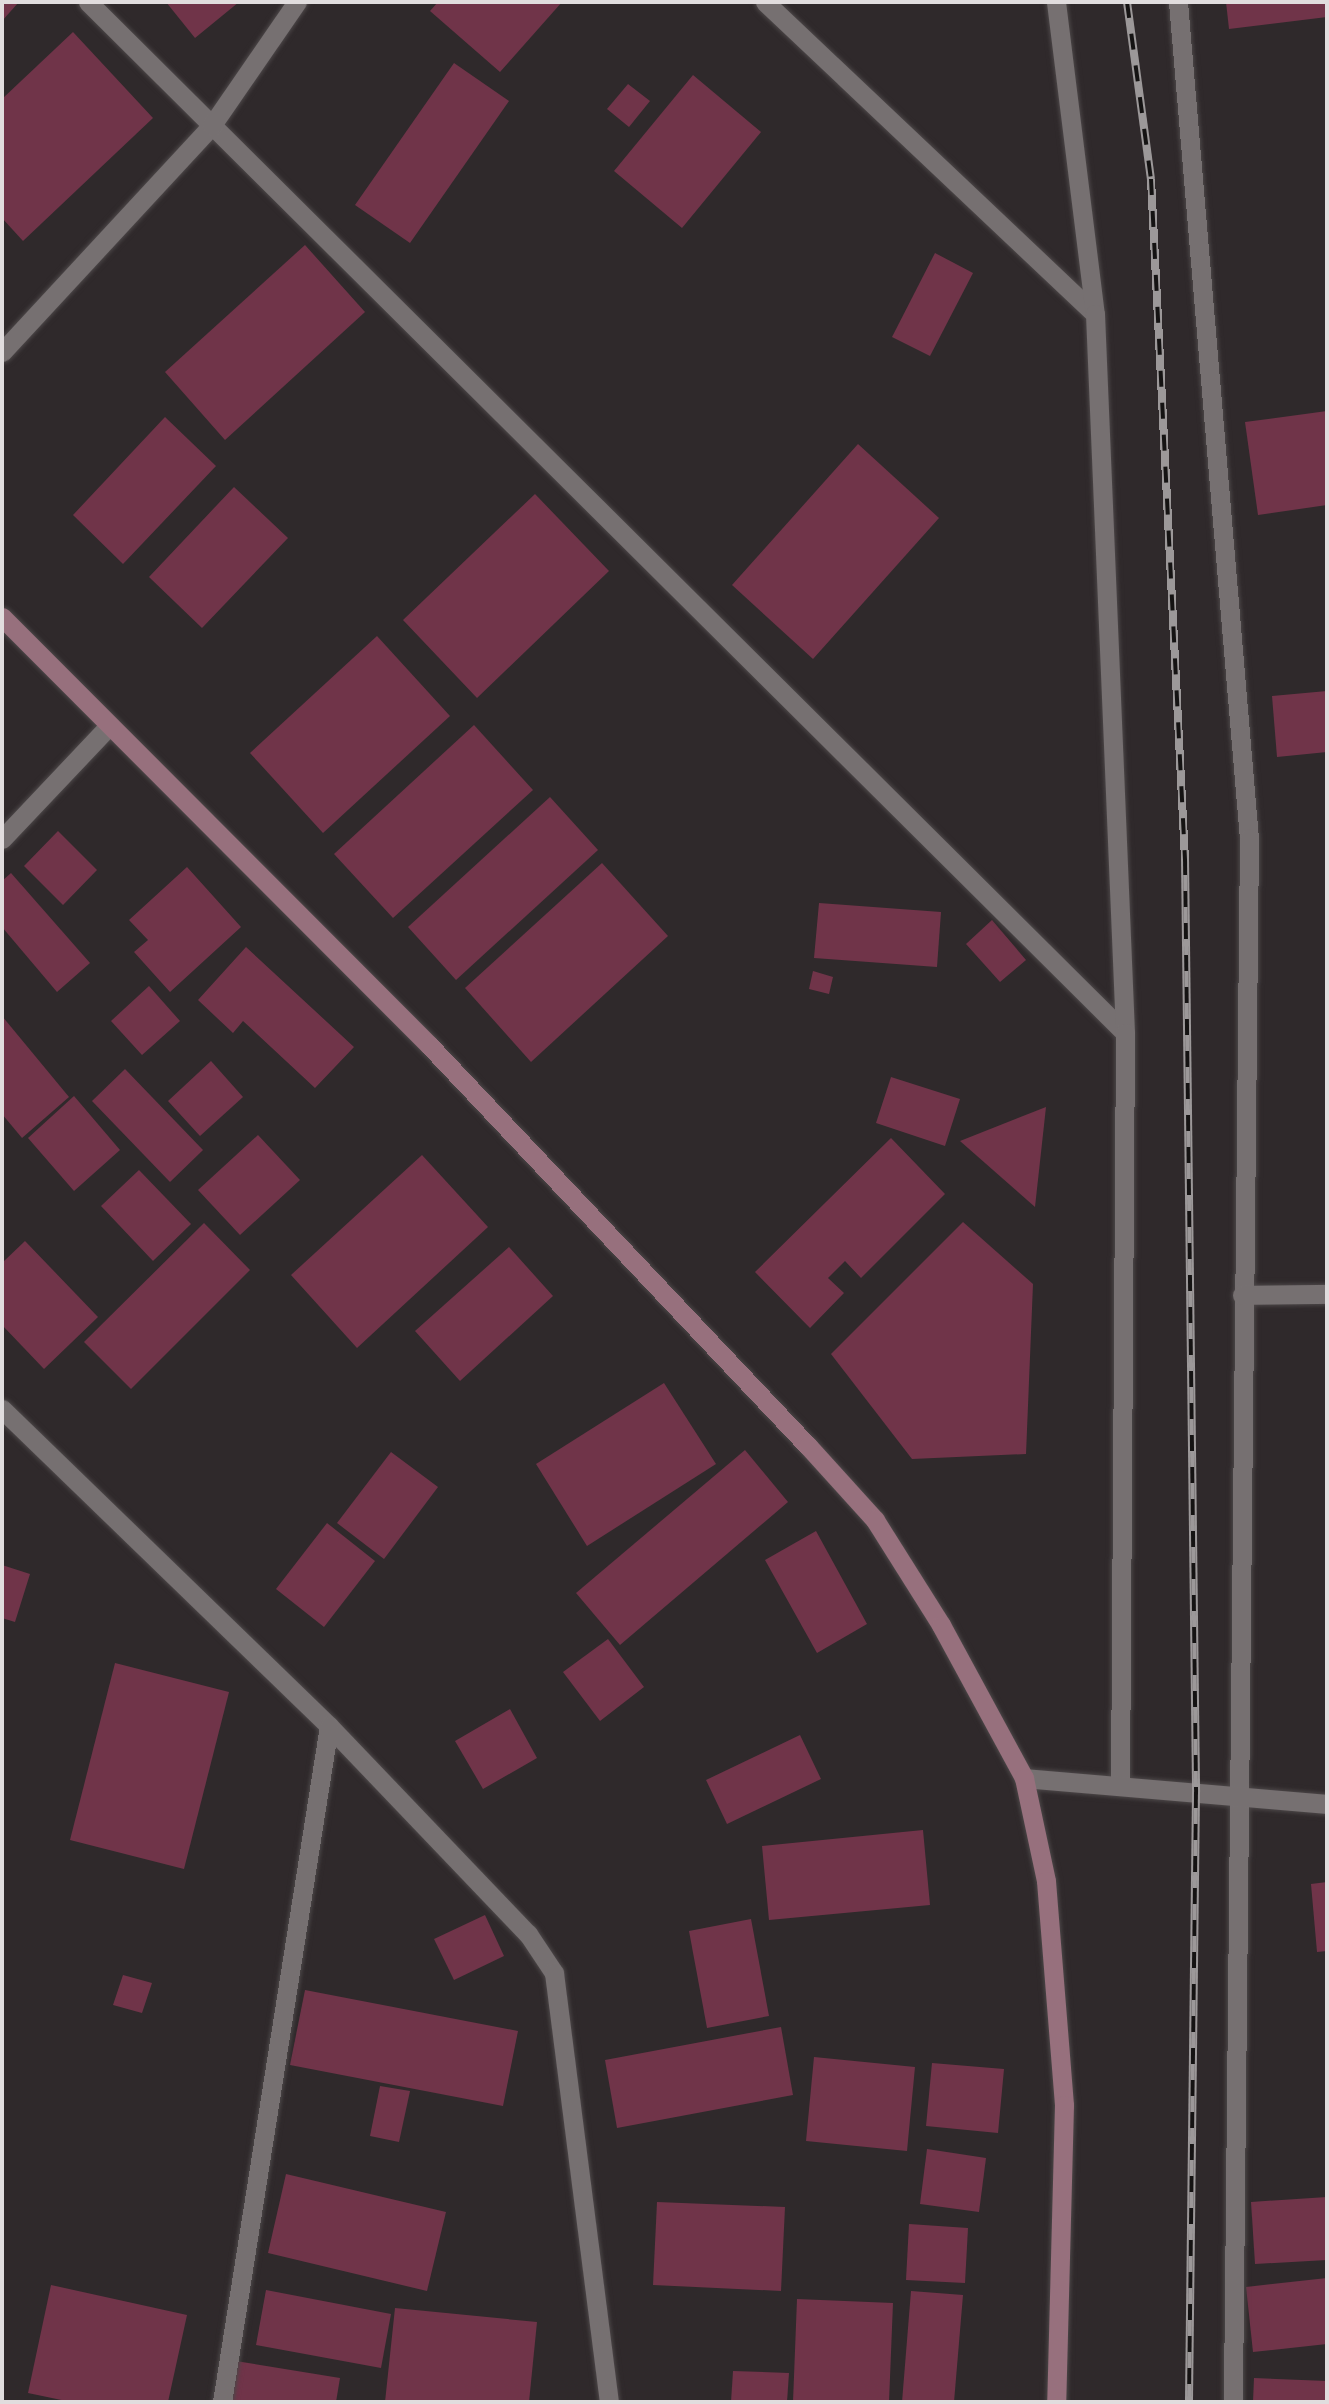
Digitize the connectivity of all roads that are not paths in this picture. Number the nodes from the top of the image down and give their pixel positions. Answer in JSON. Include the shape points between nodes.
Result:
{"nodes":[{"id":1,"x":88,"y":2,"type":"edge"},
{"id":2,"x":297,"y":2,"type":"edge"},
{"id":3,"x":765,"y":2,"type":"edge"},
{"id":4,"x":1056,"y":2,"type":"edge"},
{"id":5,"x":1178,"y":2,"type":"edge"},
{"id":6,"x":212,"y":125,"type":"junction"},
{"id":7,"x":1095,"y":314,"type":"junction"},
{"id":8,"x":2,"y":352,"type":"edge"},
{"id":9,"x":2,"y":617,"type":"edge"},
{"id":10,"x":108,"y":727,"type":"junction"},
{"id":11,"x":2,"y":839,"type":"edge"},
{"id":12,"x":1125,"y":1033,"type":"junction"},
{"id":13,"x":1327,"y":1294,"type":"edge"},
{"id":14,"x":1242,"y":1295,"type":"junction"},
{"id":15,"x":2,"y":1409,"type":"edge"},
{"id":16,"x":329,"y":1726,"type":"junction"},
{"id":17,"x":1024,"y":1778,"type":"junction"},
{"id":18,"x":1120,"y":1786,"type":"junction"},
{"id":19,"x":1238,"y":1797,"type":"junction"},
{"id":20,"x":1327,"y":1804,"type":"edge"},
{"id":21,"x":222,"y":2402,"type":"edge"},
{"id":22,"x":609,"y":2402,"type":"edge"},
{"id":23,"x":1056,"y":2402,"type":"edge"},
{"id":24,"x":1233,"y":2402,"type":"edge"}],
"edges":[{"from":1,"to":6,"type":"street"},
{"from":2,"to":6,"type":"street"},
{"from":3,"to":7,"type":"street"},
{"from":4,"to":7,"type":"street"},
{"from":5,"to":14,"type":"street","via":[[1249,838]]},
{"from":6,"to":8,"type":"street"},
{"from":6,"to":12,"type":"street"},
{"from":7,"to":12,"type":"street"},
{"from":9,"to":10,"type":"main road"},
{"from":10,"to":11,"type":"street"},
{"from":10,"to":17,"type":"main road","via":[[429,1045],[875,1520]]},
{"from":12,"to":18,"type":"street"},
{"from":13,"to":14,"type":"street"},
{"from":14,"to":19,"type":"street"},
{"from":15,"to":16,"type":"street"},
{"from":16,"to":21,"type":"street"},
{"from":16,"to":22,"type":"street","via":[[528,1934],[554,1973]]},
{"from":17,"to":18,"type":"street"},
{"from":17,"to":23,"type":"main road","via":[[1059,1984],[1064,2105]]},
{"from":18,"to":19,"type":"street"},
{"from":19,"to":20,"type":"street"},
{"from":19,"to":24,"type":"street"}]}
